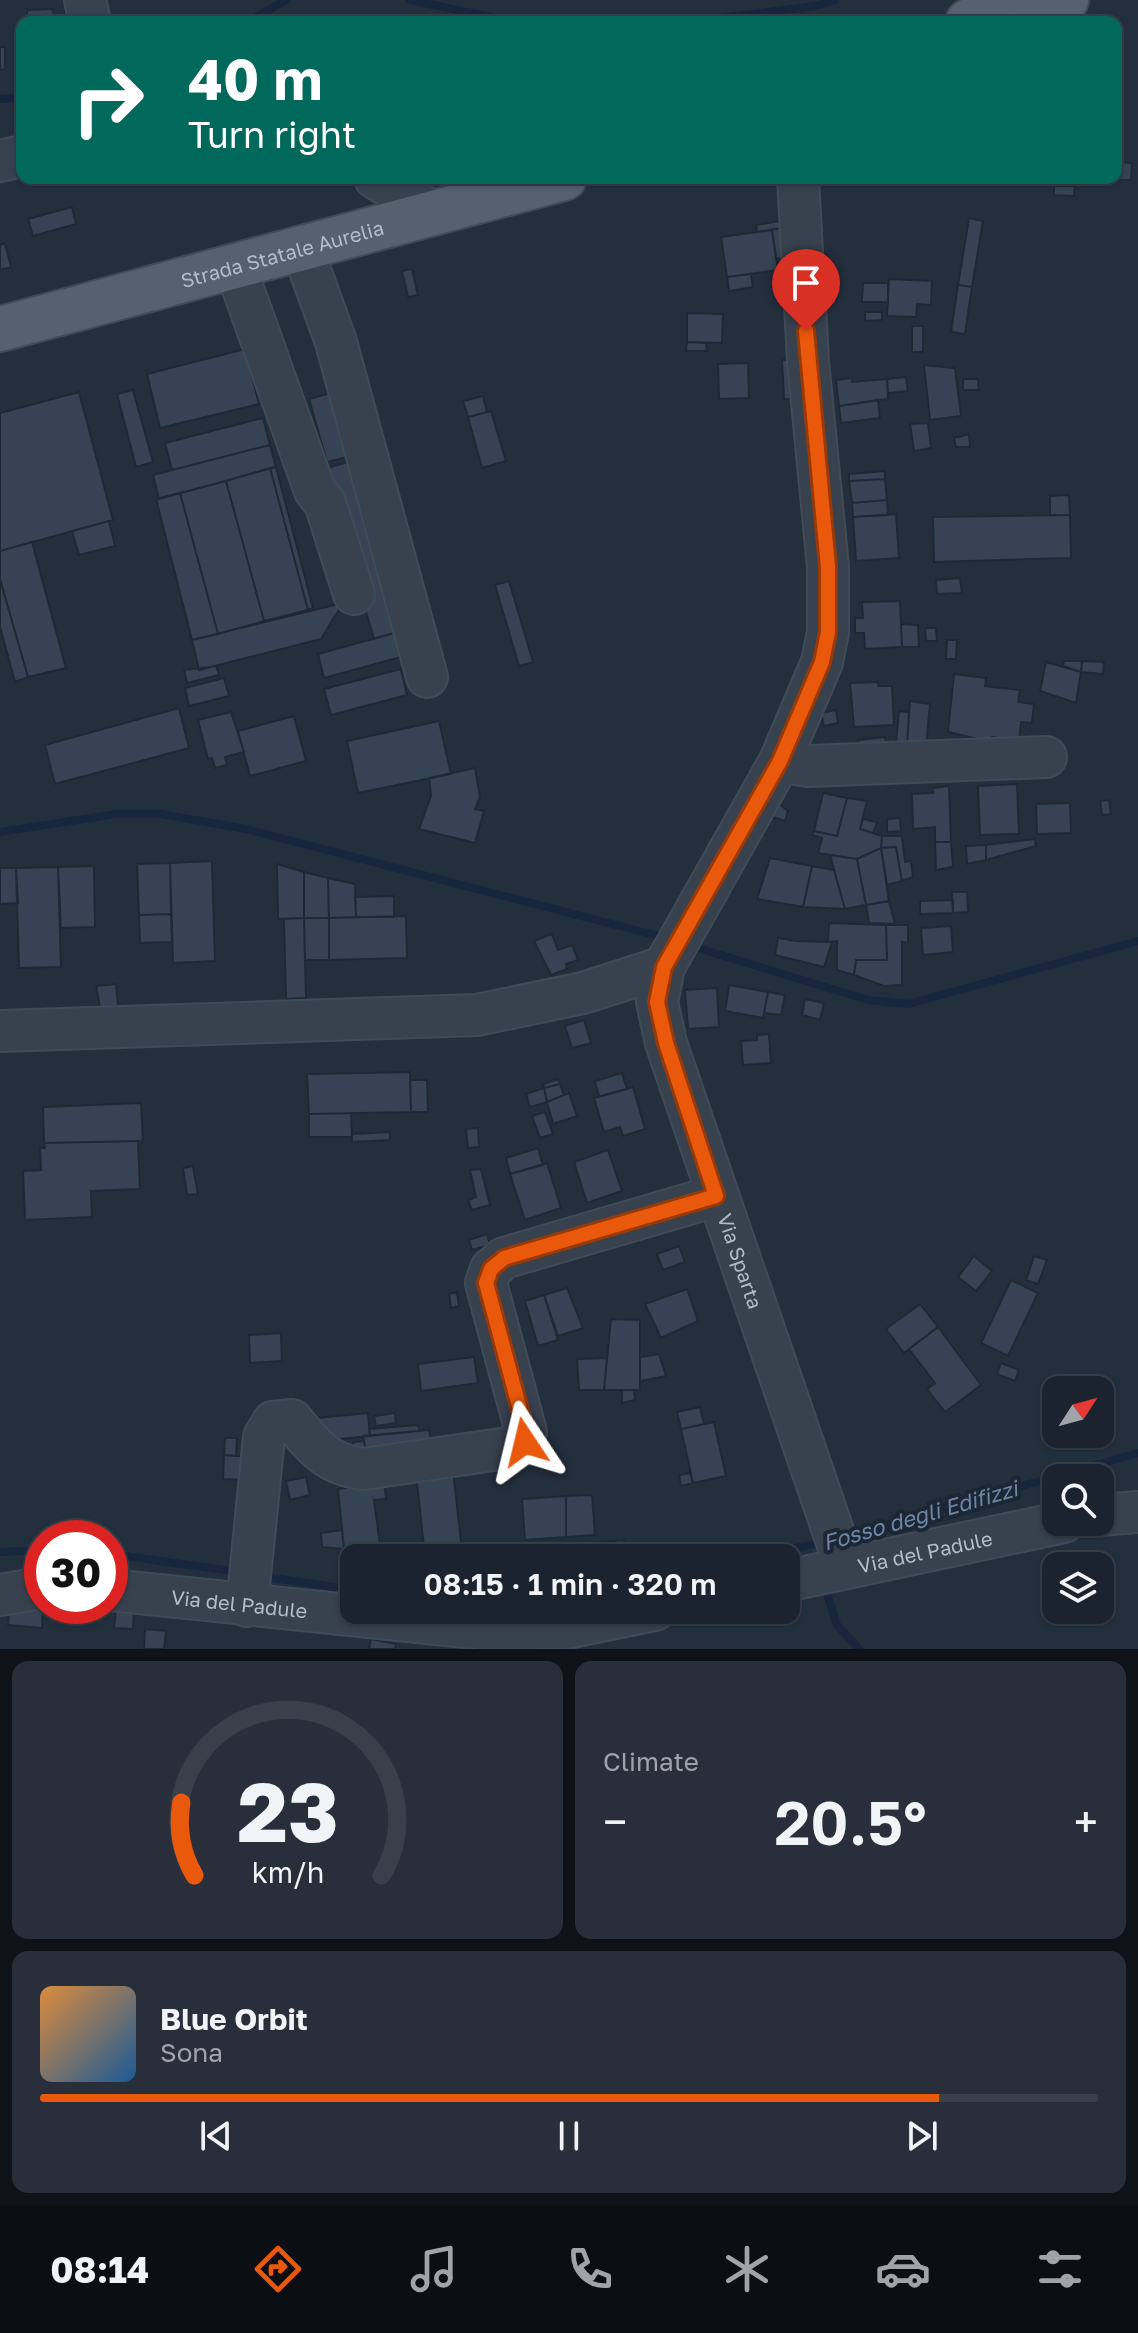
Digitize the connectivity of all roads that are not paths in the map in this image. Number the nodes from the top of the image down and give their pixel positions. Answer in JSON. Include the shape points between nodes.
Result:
{"nodes":[{"id":1,"x":1003,"y":0,"type":"edge"},
{"id":2,"x":1066,"y":0,"type":"edge"},
{"id":3,"x":978,"y":16,"type":"edge"},
{"id":4,"x":1039,"y":16,"type":"edge"},
{"id":5,"x":385,"y":184,"type":"edge"},
{"id":6,"x":542,"y":184,"type":"edge"},
{"id":7,"x":798,"y":184,"type":"edge"},
{"id":8,"x":434,"y":213,"type":"junction"},
{"id":9,"x":302,"y":248,"type":"junction"},
{"id":10,"x":235,"y":266,"type":"junction"},
{"id":11,"x":0,"y":329,"type":"edge"},
{"id":12,"x":354,"y":594,"type":"dead end"},
{"id":13,"x":427,"y":677,"type":"dead end"},
{"id":14,"x":1046,"y":757,"type":"dead end"},
{"id":15,"x":780,"y":761,"type":"junction"},
{"id":16,"x":664,"y":967,"type":"junction"},
{"id":17,"x":0,"y":1031,"type":"edge"},
{"id":18,"x":716,"y":1196,"type":"junction"},
{"id":19,"x":1138,"y":1512,"type":"edge"},
{"id":20,"x":1114,"y":1514,"type":"edge"},
{"id":21,"x":1042,"y":1526,"type":"edge"},
{"id":22,"x":822,"y":1570,"type":"edge"},
{"id":23,"x":250,"y":1585,"type":"junction"},
{"id":24,"x":128,"y":1589,"type":"edge"},
{"id":25,"x":24,"y":1591,"type":"edge"},
{"id":26,"x":0,"y":1595,"type":"edge"},
{"id":27,"x":340,"y":1602,"type":"edge"},
{"id":28,"x":457,"y":1624,"type":"edge"},
{"id":29,"x":587,"y":1624,"type":"edge"}],
"edges":[{"from":1,"to":3,"type":"main road"},
{"from":2,"to":4,"type":"main road"},
{"from":5,"to":8,"type":"street"},
{"from":6,"to":8,"type":"main road","name":"Strada Statale Aurelia"},
{"from":7,"to":15,"type":"street","name":"Via Sparta","via":[[808,361],[828,567],[828,632],[813,691]]},
{"from":8,"to":9,"type":"main road","name":"Strada Statale Aurelia"},
{"from":9,"to":10,"type":"main road","name":"Strada Statale Aurelia"},
{"from":9,"to":13,"type":"street","via":[[336,342]]},
{"from":10,"to":11,"type":"main road","name":"Strada Statale Aurelia"},
{"from":10,"to":12,"type":"street"},
{"from":14,"to":15,"type":"street","via":[[808,766]]},
{"from":15,"to":16,"type":"street","name":"Via Sparta"},
{"from":16,"to":17,"type":"street","via":[[583,993],[477,1015]]},
{"from":16,"to":18,"type":"street","name":"Via Sparta","via":[[657,1002],[666,1043]]},
{"from":18,"to":22,"type":"street","name":"Via Sparta","via":[[829,1514]]},
{"from":18,"to":23,"type":"street","via":[[504,1258],[491,1269],[486,1283],[526,1432],[521,1446],[364,1469],[349,1467],[308,1445],[292,1420],[273,1422],[264,1437]]},
{"from":19,"to":20,"type":"street"},
{"from":21,"to":22,"type":"street","name":"Via del Padule"},
{"from":23,"to":24,"type":"street","name":"Via del Padule"},
{"from":23,"to":27,"type":"street","name":"Via del Padule"},
{"from":25,"to":26,"type":"street"},
{"from":28,"to":29,"type":"street","name":"Via del Padule","via":[[484,1629]]}]}
